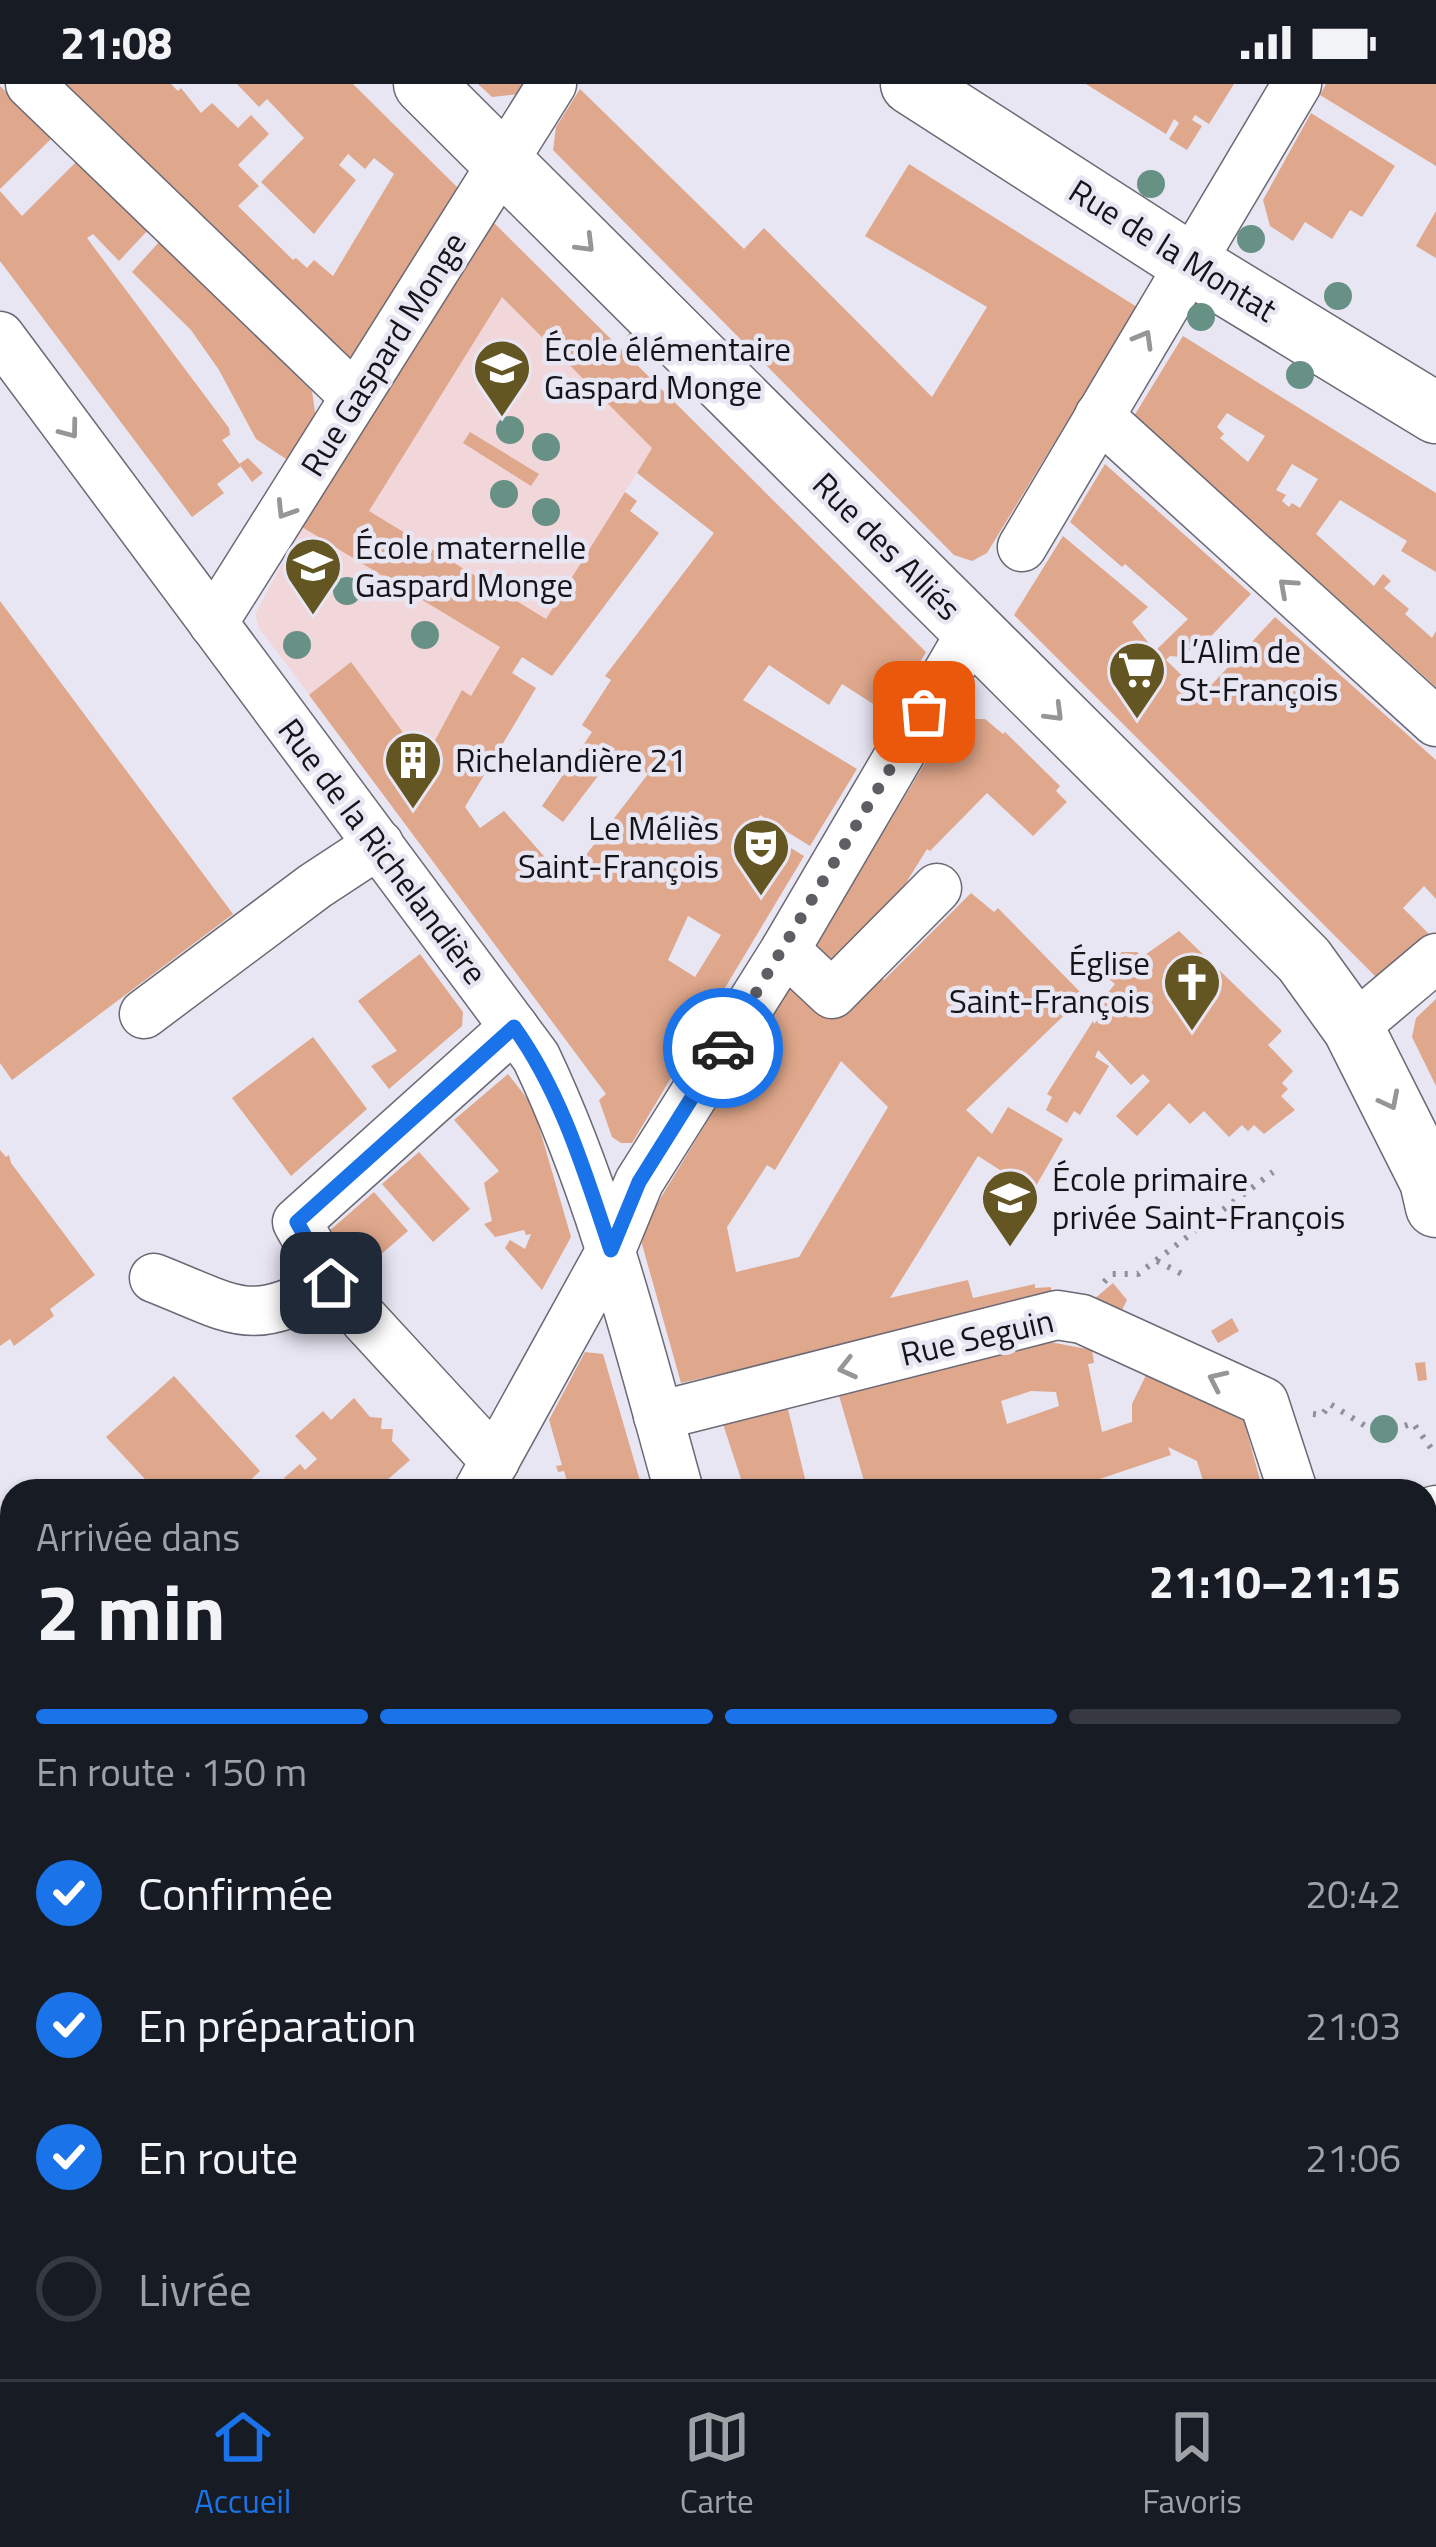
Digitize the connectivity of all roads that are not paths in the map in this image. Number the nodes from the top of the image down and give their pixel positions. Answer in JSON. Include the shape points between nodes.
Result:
{"nodes":[{"id":1,"x":30,"y":84,"type":"edge"},
{"id":2,"x":424,"y":84,"type":"edge"},
{"id":3,"x":552,"y":84,"type":"edge"},
{"id":4,"x":911,"y":84,"type":"edge"},
{"id":5,"x":1298,"y":84,"type":"edge"},
{"id":6,"x":503,"y":161,"type":"junction"},
{"id":7,"x":1191,"y":263,"type":"junction"},
{"id":8,"x":0,"y":336,"type":"edge"},
{"id":9,"x":356,"y":397,"type":"junction"},
{"id":10,"x":1436,"y":413,"type":"edge"},
{"id":11,"x":1099,"y":416,"type":"junction"},
{"id":12,"x":1022,"y":547,"type":"dead end"},
{"id":13,"x":213,"y":623,"type":"junction"},
{"id":14,"x":972,"y":631,"type":"junction"},
{"id":15,"x":1436,"y":722,"type":"edge"},
{"id":16,"x":379,"y":844,"type":"junction"},
{"id":17,"x":937,"y":888,"type":"dead end"},
{"id":18,"x":785,"y":950,"type":"junction"},
{"id":19,"x":1436,"y":958,"type":"edge"},
{"id":20,"x":144,"y":1014,"type":"dead end"},
{"id":21,"x":514,"y":1027,"type":"junction"},
{"id":22,"x":1353,"y":1028,"type":"junction"},
{"id":23,"x":1436,"y":1207,"type":"edge"},
{"id":24,"x":611,"y":1250,"type":"junction"},
{"id":25,"x":154,"y":1278,"type":"dead end"},
{"id":26,"x":331,"y":1283,"type":"junction"},
{"id":27,"x":658,"y":1416,"type":"junction"},
{"id":28,"x":486,"y":1476,"type":"edge"},
{"id":29,"x":676,"y":1479,"type":"edge"},
{"id":30,"x":1289,"y":1479,"type":"edge"}],
"edges":[{"from":1,"to":9,"type":"street"},
{"from":2,"to":6,"type":"main road","name":"Rue des Alliés"},
{"from":3,"to":6,"type":"street","name":"Rue Gaspard Monge"},
{"from":4,"to":7,"type":"main road","name":"Rue de la Montat"},
{"from":5,"to":7,"type":"street"},
{"from":6,"to":9,"type":"street","name":"Rue Gaspard Monge"},
{"from":6,"to":14,"type":"main road","name":"Rue des Alliés","one_way":true},
{"from":7,"to":10,"type":"main road","name":"Rue de la Montat"},
{"from":11,"to":7,"type":"street","one_way":true},
{"from":8,"to":13,"type":"street","name":"Rue de la Richelandière","one_way":true},
{"from":9,"to":13,"type":"street","name":"Rue Gaspard Monge","one_way":true},
{"from":11,"to":12,"type":"street"},
{"from":15,"to":11,"type":"street","one_way":true},
{"from":13,"to":16,"type":"street","name":"Rue de la Richelandière"},
{"from":14,"to":18,"type":"street"},
{"from":14,"to":22,"type":"main road","name":"Rue des Alliés","one_way":true,"via":[[1304,960]]},
{"from":16,"to":20,"type":"street"},
{"from":16,"to":21,"type":"street","name":"Rue de la Richelandière"},
{"from":17,"to":18,"type":"street","via":[[832,994]]},
{"from":18,"to":24,"type":"street","via":[[639,1182]]},
{"from":19,"to":22,"type":"street"},
{"from":21,"to":24,"type":"street","name":"Rue de la Richelandière","via":[[572,1135]]},
{"from":21,"to":26,"type":"street","via":[[297,1222]]},
{"from":22,"to":23,"type":"main road","name":"Rue des Alliés","one_way":true},
{"from":24,"to":27,"type":"street","name":"Rue de la Richelandière"},
{"from":24,"to":28,"type":"street"},
{"from":25,"to":26,"type":"street","via":[[256,1315]]},
{"from":26,"to":28,"type":"street"},
{"from":27,"to":29,"type":"street","name":"Rue de la Richelandière"},
{"from":30,"to":27,"type":"street","name":"Rue Seguin","one_way":true,"via":[[1264,1402],[1057,1315]]}]}
